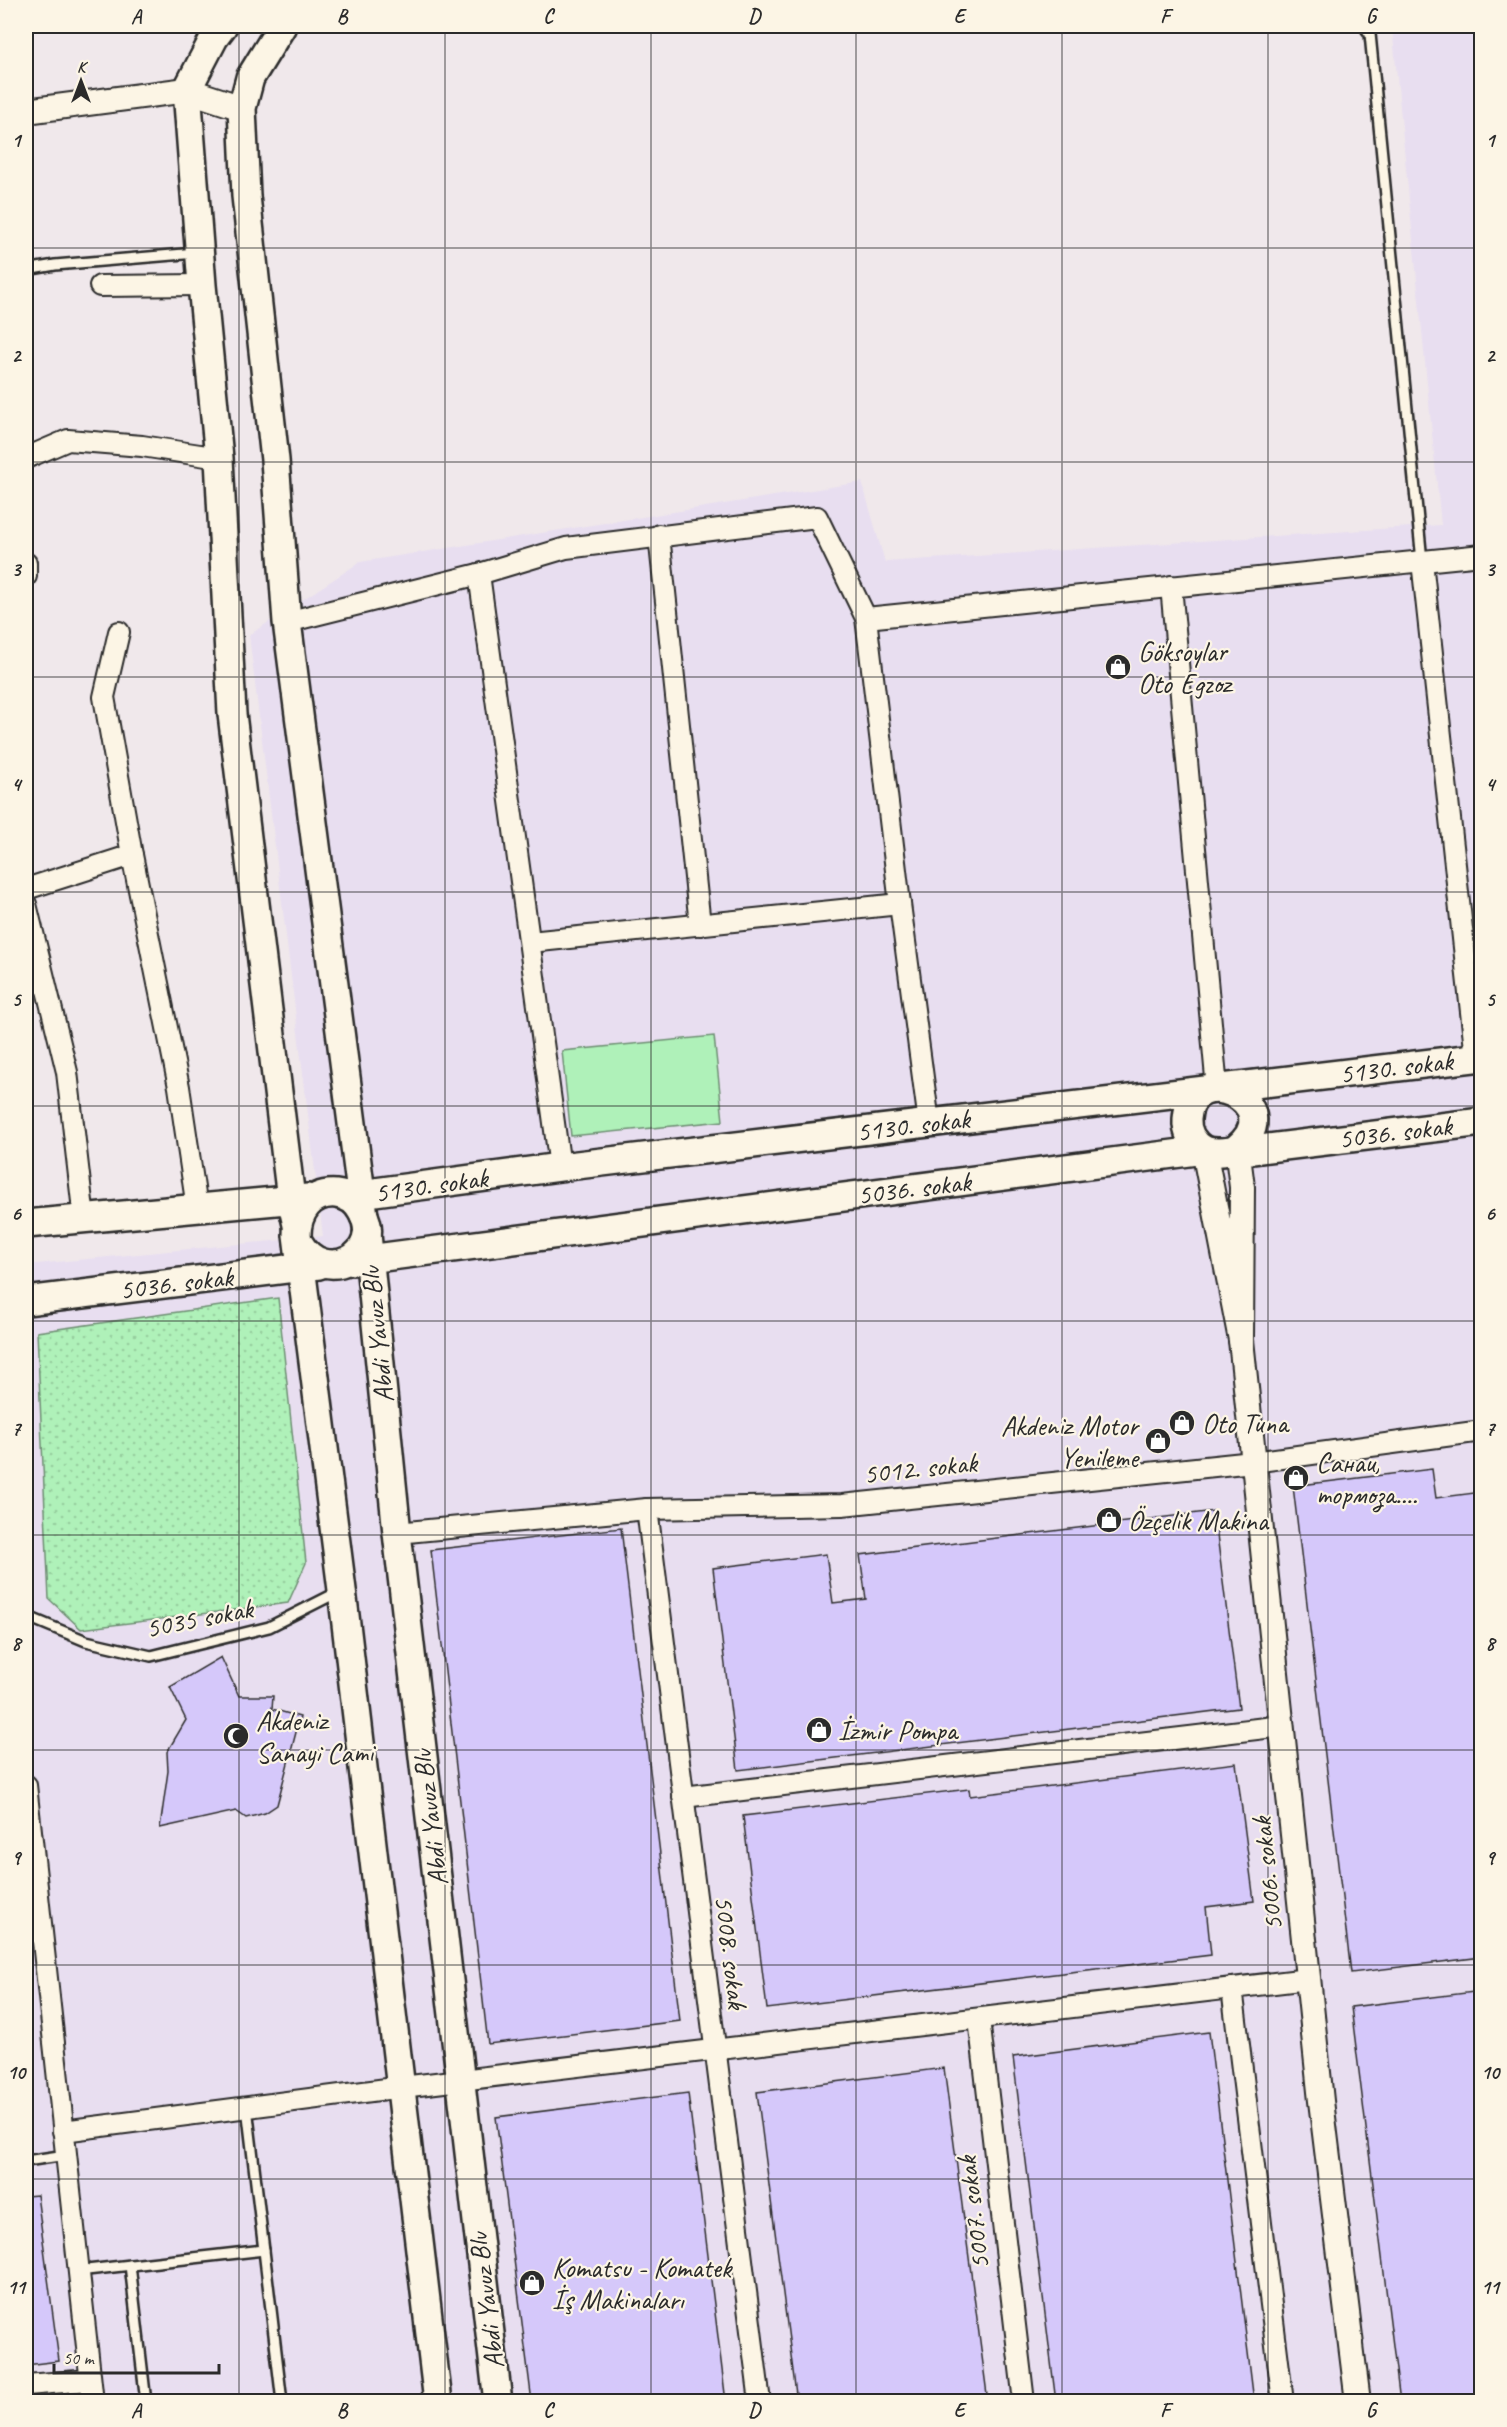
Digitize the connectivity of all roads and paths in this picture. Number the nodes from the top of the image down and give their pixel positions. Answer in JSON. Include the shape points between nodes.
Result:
{"nodes":[{"id":1,"x":223,"y":26,"type":"edge"},
{"id":2,"x":282,"y":26,"type":"edge"},
{"id":3,"x":1364,"y":26,"type":"edge"},
{"id":4,"x":187,"y":90,"type":"junction"},
{"id":5,"x":242,"y":108,"type":"junction"},
{"id":6,"x":26,"y":111,"type":"edge"},
{"id":7,"x":199,"y":253,"type":"junction"},
{"id":8,"x":26,"y":270,"type":"edge"},
{"id":9,"x":202,"y":285,"type":"junction"},
{"id":10,"x":100,"y":286,"type":"dead end"},
{"id":11,"x":26,"y":458,"type":"edge"},
{"id":12,"x":219,"y":458,"type":"junction"},
{"id":13,"x":659,"y":535,"type":"junction"},
{"id":14,"x":1482,"y":555,"type":"edge"},
{"id":15,"x":1422,"y":561,"type":"junction"},
{"id":16,"x":26,"y":563,"type":"edge"},
{"id":17,"x":479,"y":574,"type":"junction"},
{"id":18,"x":26,"y":576,"type":"edge"},
{"id":19,"x":1171,"y":586,"type":"junction"},
{"id":20,"x":866,"y":618,"type":"junction"},
{"id":21,"x":287,"y":622,"type":"junction"},
{"id":22,"x":119,"y":632,"type":"dead end"},
{"id":23,"x":132,"y":855,"type":"junction"},
{"id":24,"x":26,"y":889,"type":"edge"},
{"id":25,"x":26,"y":903,"type":"edge"},
{"id":26,"x":900,"y":904,"type":"junction"},
{"id":27,"x":700,"y":925,"type":"junction"},
{"id":28,"x":530,"y":942,"type":"junction"},
{"id":29,"x":1479,"y":1057,"type":"edge"},
{"id":30,"x":1217,"y":1089,"type":"junction"},
{"id":31,"x":1482,"y":1122,"type":"edge"},
{"id":32,"x":929,"y":1123,"type":"junction"},
{"id":33,"x":1237,"y":1149,"type":"junction"},
{"id":34,"x":1204,"y":1150,"type":"junction"},
{"id":35,"x":560,"y":1167,"type":"junction"},
{"id":36,"x":197,"y":1208,"type":"junction"},
{"id":37,"x":84,"y":1218,"type":"junction"},
{"id":38,"x":26,"y":1224,"type":"edge"},
{"id":39,"x":332,"y":1230,"type":"junction"},
{"id":40,"x":26,"y":1301,"type":"edge"},
{"id":41,"x":1240,"y":1340,"type":"junction"},
{"id":42,"x":1482,"y":1431,"type":"edge"},
{"id":43,"x":1253,"y":1462,"type":"junction"},
{"id":44,"x":647,"y":1509,"type":"junction"},
{"id":45,"x":397,"y":1533,"type":"junction"},
{"id":46,"x":342,"y":1590,"type":"junction"},
{"id":47,"x":26,"y":1616,"type":"edge"},
{"id":48,"x":1282,"y":1726,"type":"junction"},
{"id":49,"x":26,"y":1785,"type":"edge"},
{"id":50,"x":683,"y":1797,"type":"junction"},
{"id":51,"x":29,"y":1845,"type":"edge"},
{"id":52,"x":1308,"y":1979,"type":"junction"},
{"id":53,"x":1232,"y":1988,"type":"junction"},
{"id":54,"x":979,"y":2019,"type":"junction"},
{"id":55,"x":715,"y":2050,"type":"junction"},
{"id":56,"x":460,"y":2080,"type":"junction"},
{"id":57,"x":402,"y":2087,"type":"junction"},
{"id":58,"x":247,"y":2107,"type":"junction"},
{"id":59,"x":63,"y":2131,"type":"junction"},
{"id":60,"x":66,"y":2155,"type":"junction"},
{"id":61,"x":26,"y":2161,"type":"edge"},
{"id":62,"x":264,"y":2250,"type":"junction"},
{"id":63,"x":130,"y":2265,"type":"junction"},
{"id":64,"x":78,"y":2271,"type":"junction"},
{"id":65,"x":90,"y":2380,"type":"junction"},
{"id":66,"x":26,"y":2385,"type":"edge"},
{"id":67,"x":93,"y":2402,"type":"edge"},
{"id":68,"x":146,"y":2402,"type":"edge"},
{"id":69,"x":282,"y":2402,"type":"edge"},
{"id":70,"x":438,"y":2402,"type":"edge"},
{"id":71,"x":498,"y":2402,"type":"edge"},
{"id":72,"x":759,"y":2402,"type":"edge"},
{"id":73,"x":1024,"y":2402,"type":"edge"},
{"id":74,"x":1283,"y":2402,"type":"edge"},
{"id":75,"x":1358,"y":2402,"type":"edge"}],
"edges":[{"from":1,"to":4,"type":"main road"},
{"from":2,"to":5,"type":"main road","via":[[250,78]]},
{"from":3,"to":15,"type":"lane","via":[[1370,34]]},
{"from":4,"to":5,"type":"street"},
{"from":4,"to":6,"type":"street"},
{"from":4,"to":7,"type":"main road"},
{"from":5,"to":21,"type":"main road","via":[[246,196],[275,460]]},
{"from":7,"to":8,"type":"lane"},
{"from":7,"to":9,"type":"main road"},
{"from":9,"to":10,"type":"street"},
{"from":9,"to":12,"type":"main road"},
{"from":11,"to":12,"type":"street","via":[[68,440]]},
{"from":12,"to":39,"type":"main road","via":[[232,714]]},
{"from":13,"to":17,"type":"street","via":[[566,548]]},
{"from":13,"to":20,"type":"street","via":[[817,517]]},
{"from":13,"to":27,"type":"street"},
{"from":14,"to":15,"type":"street"},
{"from":15,"to":19,"type":"street"},
{"from":15,"to":29,"type":"street"},
{"from":16,"to":18,"type":"street"},
{"from":17,"to":21,"type":"street"},
{"from":17,"to":28,"type":"street"},
{"from":19,"to":20,"type":"street"},
{"from":19,"to":30,"type":"street"},
{"from":20,"to":26,"type":"street"},
{"from":21,"to":39,"type":"main road"},
{"from":22,"to":23,"type":"street","via":[[104,697]]},
{"from":23,"to":24,"type":"street"},
{"from":23,"to":36,"type":"street","via":[[179,1087]]},
{"from":25,"to":37,"type":"street","via":[[67,1072]]},
{"from":26,"to":27,"type":"street"},
{"from":26,"to":32,"type":"street"},
{"from":27,"to":28,"type":"street"},
{"from":28,"to":35,"type":"street"},
{"from":29,"to":30,"type":"main road","name":"5130. sokak"},
{"from":30,"to":32,"type":"main road","name":"5130. sokak"},
{"from":30,"to":33,"type":"main road","via":[[1234,1092],[1250,1111],[1248,1136]]},
{"from":30,"to":34,"type":"main road","via":[[1201,1094],[1187,1114],[1192,1139]]},
{"from":31,"to":33,"type":"main road","name":"5036. sokak"},
{"from":32,"to":35,"type":"main road","name":"5130. sokak"},
{"from":33,"to":34,"type":"main road","name":"5036. sokak","via":[[1221,1154]]},
{"from":33,"to":41,"type":"street","via":[[1242,1187]]},
{"from":34,"to":39,"type":"main road","name":"5036. sokak"},
{"from":34,"to":41,"type":"street"},
{"from":35,"to":39,"type":"main road","name":"5130. sokak"},
{"from":36,"to":37,"type":"main road","name":"5130. sokak"},
{"from":36,"to":39,"type":"main road","name":"5130. sokak"},
{"from":37,"to":38,"type":"main road","name":"5130. sokak"},
{"from":39,"to":40,"type":"main road","name":"5036. sokak"},
{"from":39,"to":45,"type":"main road","name":"Abdi Yavuz Blv"},
{"from":39,"to":46,"type":"main road"},
{"from":41,"to":43,"type":"street","name":"5006. sokak"},
{"from":42,"to":43,"type":"street","name":"5012. sokak"},
{"from":43,"to":44,"type":"street","name":"5012. sokak","via":[[842,1505]]},
{"from":43,"to":48,"type":"street","name":"5006. sokak"},
{"from":44,"to":45,"type":"street","name":"5012. sokak"},
{"from":44,"to":50,"type":"street","name":"5008. sokak"},
{"from":45,"to":56,"type":"main road","name":"Abdi Yavuz Blv"},
{"from":46,"to":47,"type":"lane","name":"5035 sokak","via":[[269,1627],[151,1656],[86,1641]]},
{"from":46,"to":57,"type":"main road"},
{"from":48,"to":50,"type":"street"},
{"from":48,"to":52,"type":"street","name":"5006. sokak"},
{"from":49,"to":51,"type":"street"},
{"from":50,"to":55,"type":"street","name":"5008. sokak"},
{"from":51,"to":59,"type":"street"},
{"from":52,"to":53,"type":"street"},
{"from":52,"to":75,"type":"street","name":"5006. sokak"},
{"from":53,"to":54,"type":"street"},
{"from":53,"to":74,"type":"street"},
{"from":54,"to":55,"type":"street"},
{"from":54,"to":73,"type":"street","name":"5007. sokak"},
{"from":55,"to":56,"type":"street"},
{"from":55,"to":72,"type":"street","name":"5008. sokak"},
{"from":56,"to":57,"type":"street"},
{"from":56,"to":71,"type":"main road","name":"Abdi Yavuz Blv"},
{"from":57,"to":58,"type":"street"},
{"from":57,"to":70,"type":"main road"},
{"from":58,"to":59,"type":"street"},
{"from":58,"to":62,"type":"lane"},
{"from":59,"to":60,"type":"street"},
{"from":60,"to":61,"type":"lane"},
{"from":60,"to":64,"type":"street"},
{"from":62,"to":63,"type":"lane"},
{"from":62,"to":69,"type":"lane"},
{"from":63,"to":64,"type":"lane"},
{"from":63,"to":68,"type":"lane"},
{"from":64,"to":65,"type":"street"},
{"from":65,"to":66,"type":"street"},
{"from":65,"to":67,"type":"street"}]}
